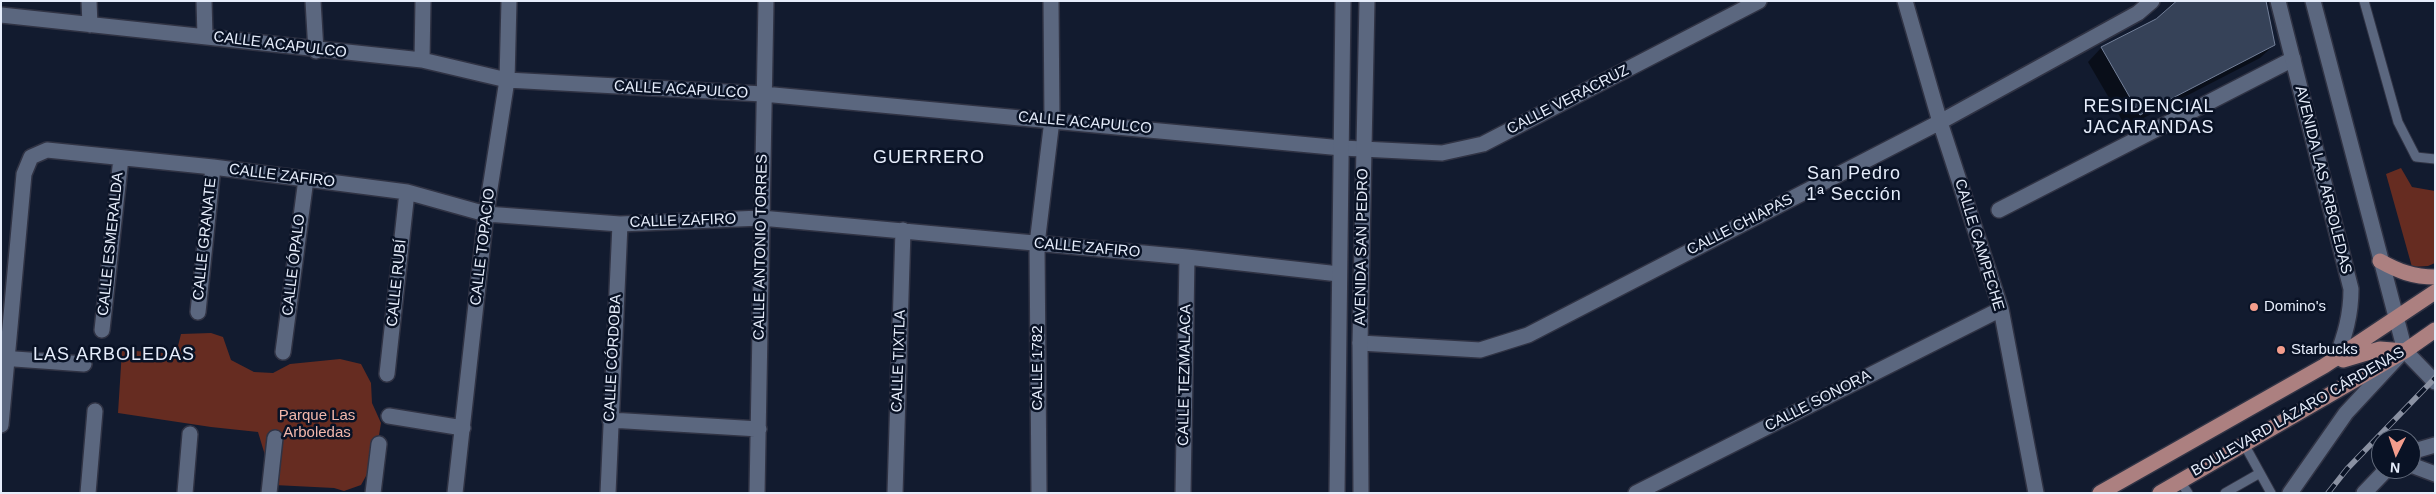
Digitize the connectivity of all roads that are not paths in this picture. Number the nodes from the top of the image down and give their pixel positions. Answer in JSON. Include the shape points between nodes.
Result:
{"nodes":[{"id":1,"x":89,"y":1,"type":"edge"},
{"id":2,"x":204,"y":1,"type":"edge"},
{"id":3,"x":313,"y":1,"type":"edge"},
{"id":4,"x":423,"y":1,"type":"edge"},
{"id":5,"x":509,"y":1,"type":"edge"},
{"id":6,"x":766,"y":1,"type":"edge"},
{"id":7,"x":1051,"y":1,"type":"edge"},
{"id":8,"x":1343,"y":1,"type":"edge"},
{"id":9,"x":1367,"y":1,"type":"edge"},
{"id":10,"x":1759,"y":1,"type":"edge"},
{"id":11,"x":1905,"y":1,"type":"edge"},
{"id":12,"x":2152,"y":1,"type":"edge"},
{"id":13,"x":2278,"y":1,"type":"edge"},
{"id":14,"x":2314,"y":1,"type":"edge"},
{"id":15,"x":2364,"y":1,"type":"edge"},
{"id":16,"x":1,"y":15,"type":"edge"},
{"id":17,"x":90,"y":25,"type":"junction"},
{"id":18,"x":205,"y":36,"type":"junction"},
{"id":19,"x":316,"y":51,"type":"junction"},
{"id":20,"x":2293,"y":58,"type":"junction"},
{"id":21,"x":422,"y":60,"type":"junction"},
{"id":22,"x":507,"y":80,"type":"junction"},
{"id":23,"x":763,"y":94,"type":"junction"},
{"id":24,"x":1052,"y":120,"type":"junction"},
{"id":25,"x":1940,"y":122,"type":"junction"},
{"id":26,"x":1342,"y":148,"type":"junction"},
{"id":27,"x":1364,"y":148,"type":"junction"},
{"id":28,"x":121,"y":158,"type":"junction"},
{"id":29,"x":2435,"y":159,"type":"edge"},
{"id":30,"x":213,"y":167,"type":"junction"},
{"id":31,"x":306,"y":179,"type":"junction"},
{"id":32,"x":407,"y":192,"type":"junction"},
{"id":33,"x":1999,"y":210,"type":"dead end"},
{"id":34,"x":486,"y":214,"type":"junction"},
{"id":35,"x":761,"y":218,"type":"junction"},
{"id":36,"x":620,"y":224,"type":"junction"},
{"id":37,"x":903,"y":230,"type":"junction"},
{"id":38,"x":1037,"y":244,"type":"junction"},
{"id":39,"x":1187,"y":257,"type":"junction"},
{"id":40,"x":2380,"y":261,"type":"junction"},
{"id":41,"x":1339,"y":274,"type":"junction"},
{"id":42,"x":2435,"y":277,"type":"edge"},
{"id":43,"x":2435,"y":292,"type":"edge"},
{"id":44,"x":2000,"y":309,"type":"junction"},
{"id":45,"x":198,"y":312,"type":"dead end"},
{"id":46,"x":2395,"y":318,"type":"junction"},
{"id":47,"x":102,"y":330,"type":"dead end"},
{"id":48,"x":2435,"y":330,"type":"edge"},
{"id":49,"x":1360,"y":343,"type":"junction"},
{"id":50,"x":2405,"y":351,"type":"junction"},
{"id":51,"x":283,"y":352,"type":"dead end"},
{"id":52,"x":4,"y":358,"type":"edge"},
{"id":53,"x":2330,"y":363,"type":"junction"},
{"id":54,"x":84,"y":364,"type":"dead end"},
{"id":55,"x":387,"y":374,"type":"dead end"},
{"id":56,"x":2435,"y":382,"type":"edge"},
{"id":57,"x":95,"y":411,"type":"dead end"},
{"id":58,"x":388,"y":416,"type":"dead end"},
{"id":59,"x":610,"y":420,"type":"junction"},
{"id":60,"x":1,"y":425,"type":"edge"},
{"id":61,"x":462,"y":428,"type":"junction"},
{"id":62,"x":758,"y":429,"type":"junction"},
{"id":63,"x":190,"y":434,"type":"dead end"},
{"id":64,"x":275,"y":438,"type":"dead end"},
{"id":65,"x":379,"y":444,"type":"dead end"},
{"id":66,"x":2244,"y":444,"type":"junction"},
{"id":67,"x":2435,"y":445,"type":"edge"},
{"id":68,"x":2421,"y":449,"type":"edge"},
{"id":69,"x":2421,"y":469,"type":"edge"},
{"id":70,"x":2260,"y":473,"type":"junction"},
{"id":71,"x":2435,"y":474,"type":"edge"},
{"id":72,"x":2377,"y":479,"type":"edge"},
{"id":73,"x":2122,"y":480,"type":"junction"},
{"id":74,"x":2184,"y":487,"type":"edge"},
{"id":75,"x":88,"y":493,"type":"edge"},
{"id":76,"x":185,"y":493,"type":"edge"},
{"id":77,"x":270,"y":493,"type":"edge"},
{"id":78,"x":373,"y":493,"type":"edge"},
{"id":79,"x":455,"y":493,"type":"edge"},
{"id":80,"x":608,"y":493,"type":"edge"},
{"id":81,"x":757,"y":493,"type":"edge"},
{"id":82,"x":895,"y":493,"type":"edge"},
{"id":83,"x":1039,"y":493,"type":"edge"},
{"id":84,"x":1183,"y":493,"type":"edge"},
{"id":85,"x":1338,"y":493,"type":"edge"},
{"id":86,"x":1361,"y":493,"type":"edge"},
{"id":87,"x":1636,"y":493,"type":"edge"},
{"id":88,"x":2036,"y":493,"type":"edge"},
{"id":89,"x":2100,"y":493,"type":"edge"},
{"id":90,"x":2109,"y":493,"type":"edge"},
{"id":91,"x":2160,"y":493,"type":"edge"},
{"id":92,"x":2225,"y":493,"type":"edge"},
{"id":93,"x":2271,"y":493,"type":"edge"},
{"id":94,"x":2290,"y":493,"type":"edge"},
{"id":95,"x":2364,"y":493,"type":"edge"}],
"edges":[{"from":1,"to":17,"type":"street"},
{"from":2,"to":18,"type":"street"},
{"from":3,"to":19,"type":"street"},
{"from":4,"to":21,"type":"street"},
{"from":5,"to":22,"type":"street","name":"CALLE TOPACIO"},
{"from":6,"to":23,"type":"street","name":"CALLE ANTONIO TORRES"},
{"from":7,"to":24,"type":"street","name":"CALLE 1782"},
{"from":8,"to":26,"type":"street","name":"AVENIDA SAN PEDRO"},
{"from":9,"to":27,"type":"street","name":"AVENIDA SAN PEDRO"},
{"from":10,"to":27,"type":"street","name":"CALLE VERACRUZ","via":[[1483,144],[1442,153]]},
{"from":11,"to":25,"type":"street","name":"CALLE CAMPECHE"},
{"from":12,"to":25,"type":"street","name":"CALLE CHIAPAS","via":[[2138,13]]},
{"from":13,"to":20,"type":"street","name":"AVENIDA LAS ARBOLEDAS"},
{"from":14,"to":40,"type":"street"},
{"from":15,"to":29,"type":"lane","via":[[2398,122],[2416,157]]},
{"from":16,"to":17,"type":"street","name":"CALLE ACAPULCO"},
{"from":17,"to":18,"type":"street","name":"CALLE ACAPULCO"},
{"from":18,"to":19,"type":"street","name":"CALLE ACAPULCO"},
{"from":19,"to":21,"type":"street","name":"CALLE ACAPULCO"},
{"from":20,"to":33,"type":"street"},
{"from":20,"to":53,"type":"street","name":"AVENIDA LAS ARBOLEDAS","via":[[2350,289],[2351,309],[2347,328]]},
{"from":21,"to":22,"type":"street","name":"CALLE ACAPULCO"},
{"from":22,"to":23,"type":"street","name":"CALLE ACAPULCO"},
{"from":22,"to":34,"type":"street","name":"CALLE TOPACIO"},
{"from":23,"to":24,"type":"street","name":"CALLE ACAPULCO"},
{"from":23,"to":35,"type":"street","name":"CALLE ANTONIO TORRES"},
{"from":24,"to":26,"type":"street","name":"CALLE ACAPULCO"},
{"from":24,"to":38,"type":"street","name":"CALLE 1782"},
{"from":25,"to":44,"type":"street","name":"CALLE CAMPECHE"},
{"from":25,"to":49,"type":"street","name":"CALLE CHIAPAS","via":[[1528,335],[1480,350]]},
{"from":26,"to":27,"type":"street","name":"CALLE ACAPULCO"},
{"from":26,"to":41,"type":"street","name":"AVENIDA SAN PEDRO"},
{"from":27,"to":49,"type":"street","name":"AVENIDA SAN PEDRO"},
{"from":28,"to":30,"type":"street","name":"CALLE ZAFIRO"},
{"from":28,"to":47,"type":"street","name":"CALLE ESMERALDA"},
{"from":28,"to":52,"type":"street","name":"CALLE ZAFIRO","via":[[47,150],[31,156],[24,174]]},
{"from":30,"to":31,"type":"street","name":"CALLE ZAFIRO"},
{"from":30,"to":45,"type":"street","name":"CALLE GRANATE"},
{"from":31,"to":32,"type":"street","name":"CALLE ZAFIRO"},
{"from":31,"to":51,"type":"street","name":"CALLE ÓPALO"},
{"from":32,"to":34,"type":"street","name":"CALLE ZAFIRO"},
{"from":32,"to":55,"type":"street","name":"CALLE RUBÍ"},
{"from":34,"to":36,"type":"street","name":"CALLE ZAFIRO"},
{"from":34,"to":61,"type":"street","name":"CALLE TOPACIO"},
{"from":35,"to":36,"type":"street","name":"CALLE ZAFIRO"},
{"from":35,"to":37,"type":"street","name":"CALLE ZAFIRO"},
{"from":35,"to":62,"type":"street","name":"CALLE ANTONIO TORRES"},
{"from":36,"to":59,"type":"street","name":"CALLE CÓRDOBA"},
{"from":37,"to":38,"type":"street","name":"CALLE ZAFIRO"},
{"from":37,"to":82,"type":"street","name":"CALLE TIXTLA"},
{"from":38,"to":39,"type":"street","name":"CALLE ZAFIRO"},
{"from":38,"to":83,"type":"street","name":"CALLE 1782"},
{"from":39,"to":41,"type":"street","name":"CALLE ZAFIRO"},
{"from":39,"to":84,"type":"street","name":"CALLE TEZMALACA"},
{"from":40,"to":42,"type":"main road","via":[[2400,272]]},
{"from":40,"to":46,"type":"street"},
{"from":41,"to":85,"type":"street","name":"AVENIDA SAN PEDRO"},
{"from":43,"to":46,"type":"main road","name":"BOULEVARD LÁZARO CÁRDENAS"},
{"from":44,"to":87,"type":"street","name":"CALLE SONORA"},
{"from":44,"to":88,"type":"street","name":"CALLE CAMPECHE"},
{"from":46,"to":50,"type":"street"},
{"from":46,"to":53,"type":"main road","name":"BOULEVARD LÁZARO CÁRDENAS"},
{"from":48,"to":50,"type":"main road","name":"BOULEVARD LÁZARO CÁRDENAS"},
{"from":49,"to":86,"type":"street","name":"AVENIDA SAN PEDRO"},
{"from":50,"to":53,"type":"main road","via":[[2380,349]]},
{"from":50,"to":56,"type":"street"},
{"from":50,"to":66,"type":"main road","name":"BOULEVARD LÁZARO CÁRDENAS"},
{"from":50,"to":94,"type":"street","via":[[2346,413]]},
{"from":52,"to":54,"type":"street"},
{"from":52,"to":60,"type":"street"},
{"from":53,"to":73,"type":"main road","name":"BOULEVARD LÁZARO CÁRDENAS"},
{"from":57,"to":75,"type":"street"},
{"from":58,"to":61,"type":"street"},
{"from":59,"to":62,"type":"street"},
{"from":59,"to":80,"type":"street","name":"CALLE CÓRDOBA"},
{"from":61,"to":79,"type":"street","name":"CALLE TOPACIO"},
{"from":62,"to":81,"type":"street","name":"CALLE ANTONIO TORRES"},
{"from":63,"to":76,"type":"street"},
{"from":64,"to":77,"type":"street"},
{"from":65,"to":78,"type":"street"},
{"from":66,"to":70,"type":"lane"},
{"from":66,"to":74,"type":"main road","name":"BOULEVARD LÁZARO CÁRDENAS"},
{"from":67,"to":68,"type":"street"},
{"from":69,"to":71,"type":"street"},
{"from":70,"to":92,"type":"lane"},
{"from":70,"to":93,"type":"lane"},
{"from":72,"to":95,"type":"street"},
{"from":73,"to":89,"type":"main road","name":"BOULEVARD LÁZARO CÁRDENAS"},
{"from":73,"to":90,"type":"main road"},
{"from":74,"to":91,"type":"main road","name":"BOULEVARD LÁZARO CÁRDENAS"}]}
